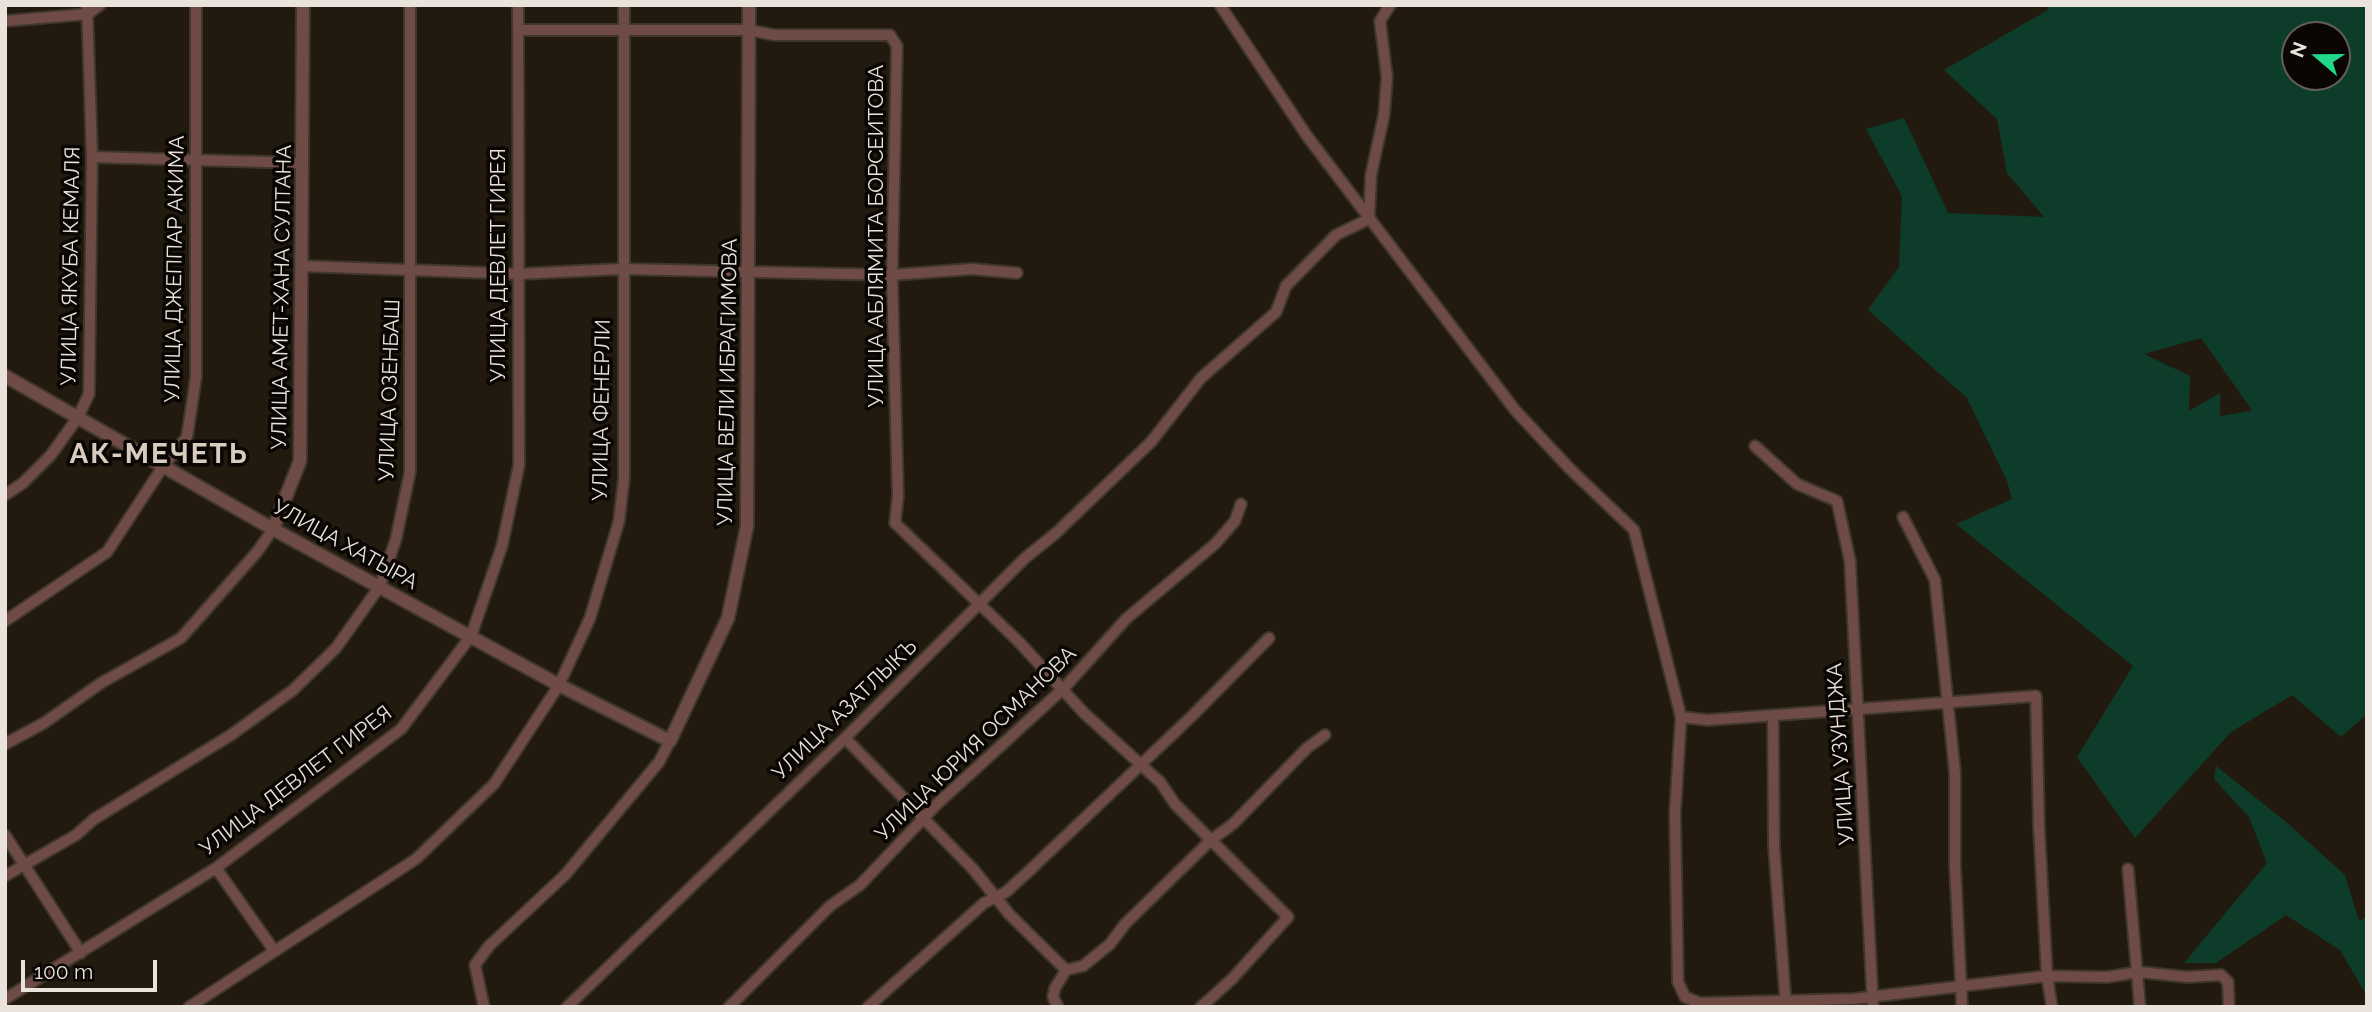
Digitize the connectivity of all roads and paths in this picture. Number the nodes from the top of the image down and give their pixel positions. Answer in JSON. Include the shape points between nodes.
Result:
{"nodes":[{"id":1,"x":100,"y":5,"type":"edge"},
{"id":2,"x":196,"y":5,"type":"edge"},
{"id":3,"x":303,"y":5,"type":"edge"},
{"id":4,"x":410,"y":5,"type":"edge"},
{"id":5,"x":518,"y":5,"type":"edge"},
{"id":6,"x":624,"y":5,"type":"edge"},
{"id":7,"x":749,"y":5,"type":"edge"},
{"id":8,"x":1220,"y":5,"type":"edge"},
{"id":9,"x":1390,"y":5,"type":"edge"},
{"id":10,"x":88,"y":10,"type":"edge"},
{"id":11,"x":5,"y":21,"type":"edge"},
{"id":12,"x":518,"y":30,"type":"junction"},
{"id":13,"x":749,"y":30,"type":"junction"},
{"id":14,"x":624,"y":31,"type":"junction"},
{"id":15,"x":92,"y":157,"type":"junction"},
{"id":16,"x":197,"y":160,"type":"junction"},
{"id":17,"x":303,"y":163,"type":"junction"},
{"id":18,"x":1369,"y":219,"type":"junction"},
{"id":19,"x":302,"y":266,"type":"junction"},
{"id":20,"x":622,"y":269,"type":"junction"},
{"id":21,"x":412,"y":271,"type":"junction"},
{"id":22,"x":750,"y":272,"type":"junction"},
{"id":23,"x":1017,"y":273,"type":"dead end"},
{"id":24,"x":518,"y":274,"type":"junction"},
{"id":25,"x":892,"y":275,"type":"junction"},
{"id":26,"x":5,"y":376,"type":"edge"},
{"id":27,"x":78,"y":417,"type":"junction"},
{"id":28,"x":1755,"y":446,"type":"dead end"},
{"id":29,"x":164,"y":465,"type":"junction"},
{"id":30,"x":5,"y":495,"type":"edge"},
{"id":31,"x":1241,"y":504,"type":"dead end"},
{"id":32,"x":1903,"y":517,"type":"dead end"},
{"id":33,"x":273,"y":528,"type":"junction"},
{"id":34,"x":380,"y":586,"type":"junction"},
{"id":35,"x":980,"y":604,"type":"junction"},
{"id":36,"x":5,"y":621,"type":"edge"},
{"id":37,"x":471,"y":636,"type":"junction"},
{"id":38,"x":1269,"y":638,"type":"dead end"},
{"id":39,"x":559,"y":685,"type":"junction"},
{"id":40,"x":1064,"y":688,"type":"junction"},
{"id":41,"x":1946,"y":702,"type":"junction"},
{"id":42,"x":1855,"y":708,"type":"junction"},
{"id":43,"x":1773,"y":715,"type":"junction"},
{"id":44,"x":1681,"y":717,"type":"junction"},
{"id":45,"x":1325,"y":735,"type":"dead end"},
{"id":46,"x":845,"y":738,"type":"junction"},
{"id":47,"x":670,"y":741,"type":"junction"},
{"id":48,"x":5,"y":744,"type":"edge"},
{"id":49,"x":1140,"y":764,"type":"junction"},
{"id":50,"x":924,"y":820,"type":"junction"},
{"id":51,"x":5,"y":835,"type":"edge"},
{"id":52,"x":1211,"y":840,"type":"junction"},
{"id":53,"x":25,"y":866,"type":"junction"},
{"id":54,"x":216,"y":868,"type":"junction"},
{"id":55,"x":2129,"y":869,"type":"dead end"},
{"id":56,"x":5,"y":876,"type":"edge"},
{"id":57,"x":996,"y":896,"type":"junction"},
{"id":58,"x":274,"y":949,"type":"junction"},
{"id":59,"x":81,"y":953,"type":"junction"},
{"id":60,"x":1066,"y":970,"type":"junction"},
{"id":61,"x":2139,"y":972,"type":"junction"},
{"id":62,"x":2047,"y":976,"type":"junction"},
{"id":63,"x":1962,"y":986,"type":"junction"},
{"id":64,"x":1873,"y":994,"type":"junction"},
{"id":65,"x":5,"y":999,"type":"edge"},
{"id":66,"x":1786,"y":1003,"type":"edge"},
{"id":67,"x":189,"y":1007,"type":"edge"},
{"id":68,"x":484,"y":1007,"type":"edge"},
{"id":69,"x":567,"y":1007,"type":"edge"},
{"id":70,"x":729,"y":1007,"type":"edge"},
{"id":71,"x":867,"y":1007,"type":"edge"},
{"id":72,"x":1058,"y":1007,"type":"edge"},
{"id":73,"x":1201,"y":1007,"type":"edge"},
{"id":74,"x":1873,"y":1007,"type":"edge"},
{"id":75,"x":1962,"y":1007,"type":"edge"},
{"id":76,"x":2052,"y":1007,"type":"edge"},
{"id":77,"x":2140,"y":1007,"type":"edge"},
{"id":78,"x":2229,"y":1007,"type":"edge"}],
"edges":[{"from":1,"to":10,"type":"street"},
{"from":2,"to":16,"type":"street","name":"УЛИЦА ДЖЕППАР АКИМА"},
{"from":3,"to":17,"type":"street","name":"УЛИЦА АМЕТ-ХАНА СУЛТАНА"},
{"from":4,"to":21,"type":"street","name":"УЛИЦА ОЗЕНБАШ"},
{"from":5,"to":12,"type":"street","name":"УЛИЦА ДЕВЛЕТ ГИРЕЯ"},
{"from":6,"to":14,"type":"street","name":"УЛИЦА ФЕНЕРЛИ"},
{"from":7,"to":13,"type":"street","name":"УЛИЦА ВЕЛИ ИБРАГИМОВА"},
{"from":8,"to":18,"type":"street"},
{"from":9,"to":18,"type":"street","via":[[1380,21],[1387,77],[1371,175]]},
{"from":10,"to":11,"type":"street"},
{"from":10,"to":15,"type":"street","name":"УЛИЦА ЯКУБА КЕМАЛЯ"},
{"from":12,"to":14,"type":"street"},
{"from":12,"to":24,"type":"street","name":"УЛИЦА ДЕВЛЕТ ГИРЕЯ"},
{"from":13,"to":14,"type":"street"},
{"from":13,"to":22,"type":"street","name":"УЛИЦА ВЕЛИ ИБРАГИМОВА"},
{"from":13,"to":25,"type":"street","name":"УЛИЦА АБЛЯМИТА БОРСЕИТОВА","via":[[890,35],[897,46]]},
{"from":14,"to":20,"type":"street","name":"УЛИЦА ФЕНЕРЛИ"},
{"from":15,"to":16,"type":"street"},
{"from":15,"to":27,"type":"street","name":"УЛИЦА ЯКУБА КЕМАЛЯ","via":[[89,394]]},
{"from":16,"to":17,"type":"street"},
{"from":16,"to":29,"type":"street","name":"УЛИЦА ДЖЕППАР АКИМА","via":[[196,377],[187,437]]},
{"from":17,"to":19,"type":"street","name":"УЛИЦА АМЕТ-ХАНА СУЛТАНА"},
{"from":18,"to":35,"type":"street","name":"УЛИЦА АЗАТЛЫКЪ","via":[[1336,235],[1286,286],[1276,312],[1201,378],[1151,442]]},
{"from":18,"to":44,"type":"street","via":[[1515,410],[1634,530]]},
{"from":19,"to":21,"type":"street"},
{"from":19,"to":33,"type":"street","name":"УЛИЦА АМЕТ-ХАНА СУЛТАНА","via":[[300,461]]},
{"from":20,"to":22,"type":"street"},
{"from":20,"to":24,"type":"street"},
{"from":20,"to":39,"type":"street","name":"УЛИЦА ФЕНЕРЛИ","via":[[624,478],[619,521],[590,618]]},
{"from":21,"to":24,"type":"street"},
{"from":21,"to":34,"type":"street","name":"УЛИЦА ОЗЕНБАШ","via":[[410,472],[396,539]]},
{"from":22,"to":25,"type":"street"},
{"from":22,"to":47,"type":"street","name":"УЛИЦА ВЕЛИ ИБРАГИМОВА","via":[[747,526],[728,618]]},
{"from":23,"to":25,"type":"street","via":[[972,269]]},
{"from":24,"to":37,"type":"street","name":"УЛИЦА ДЕВЛЕТ ГИРЕЯ","via":[[519,466],[502,546]]},
{"from":25,"to":35,"type":"street","name":"УЛИЦА АБЛЯМИТА БОРСЕИТОВА","via":[[895,523]]},
{"from":26,"to":27,"type":"street","name":"УЛИЦА ХАТЫРА"},
{"from":27,"to":29,"type":"street","name":"УЛИЦА ХАТЫРА"},
{"from":27,"to":30,"type":"street","name":"УЛИЦА ЯКУБА КЕМАЛЯ","via":[[51,455]]},
{"from":28,"to":42,"type":"street","name":"УЛИЦА УЗУНДЖА","via":[[1797,484],[1837,501],[1850,561]]},
{"from":29,"to":33,"type":"street","name":"УЛИЦА ХАТЫРА"},
{"from":29,"to":36,"type":"street","name":"УЛИЦА ДЖЕППАР АКИМА","via":[[107,552]]},
{"from":31,"to":40,"type":"street","name":"УЛИЦА ЮРИЯ ОСМАНОВА","via":[[1235,521],[1215,544],[1126,619]]},
{"from":32,"to":41,"type":"street","via":[[1935,580]]},
{"from":33,"to":34,"type":"street","name":"УЛИЦА ХАТЫРА"},
{"from":33,"to":48,"type":"street","name":"УЛИЦА АМЕТ-ХАНА СУЛТАНА","via":[[181,638]]},
{"from":34,"to":37,"type":"street","name":"УЛИЦА ХАТЫРА"},
{"from":34,"to":53,"type":"street","name":"УЛИЦА ОЗЕНБАШ","via":[[336,648],[293,690],[231,735]]},
{"from":35,"to":40,"type":"street"},
{"from":35,"to":46,"type":"street","name":"УЛИЦА АЗАТЛЫКЪ"},
{"from":37,"to":39,"type":"street","name":"УЛИЦА ХАТЫРА"},
{"from":37,"to":54,"type":"street","name":"УЛИЦА ДЕВЛЕТ ГИРЕЯ","via":[[401,729]]},
{"from":38,"to":49,"type":"street"},
{"from":39,"to":47,"type":"street","name":"УЛИЦА ХАТЫРА"},
{"from":39,"to":58,"type":"street","name":"УЛИЦА ФЕНЕРЛИ","via":[[494,784],[416,859]]},
{"from":40,"to":49,"type":"street","via":[[1084,713]]},
{"from":40,"to":50,"type":"street","name":"УЛИЦА ЮРИЯ ОСМАНОВА"},
{"from":41,"to":42,"type":"street"},
{"from":41,"to":62,"type":"street","via":[[2036,696]]},
{"from":41,"to":63,"type":"street","via":[[1955,773]]},
{"from":42,"to":43,"type":"street"},
{"from":42,"to":64,"type":"street","name":"УЛИЦА УЗУНДЖА"},
{"from":43,"to":44,"type":"street","via":[[1707,720]]},
{"from":43,"to":66,"type":"street","via":[[1774,847]]},
{"from":44,"to":66,"type":"street","via":[[1675,813],[1678,982],[1685,997],[1700,1003]]},
{"from":45,"to":52,"type":"street"},
{"from":46,"to":50,"type":"street"},
{"from":46,"to":69,"type":"street","name":"УЛИЦА АЗАТЛЫКЪ"},
{"from":47,"to":68,"type":"street","name":"УЛИЦА ВЕЛИ ИБРАГИМОВА","via":[[659,762],[565,875],[489,946],[475,965]]},
{"from":49,"to":52,"type":"street"},
{"from":49,"to":57,"type":"street","via":[[1029,872]]},
{"from":50,"to":57,"type":"street"},
{"from":50,"to":70,"type":"street","name":"УЛИЦА ЮРИЯ ОСМАНОВА"},
{"from":51,"to":53,"type":"street"},
{"from":52,"to":60,"type":"street","via":[[1110,944],[1083,966]]},
{"from":52,"to":73,"type":"street","via":[[1288,917]]},
{"from":53,"to":56,"type":"street","name":"УЛИЦА ОЗЕНБАШ"},
{"from":53,"to":59,"type":"street"},
{"from":54,"to":58,"type":"street"},
{"from":54,"to":59,"type":"street","name":"УЛИЦА ДЕВЛЕТ ГИРЕЯ"},
{"from":55,"to":61,"type":"street"},
{"from":57,"to":60,"type":"street"},
{"from":57,"to":71,"type":"street"},
{"from":58,"to":67,"type":"street","name":"УЛИЦА ФЕНЕРЛИ"},
{"from":59,"to":65,"type":"street","name":"УЛИЦА ДЕВЛЕТ ГИРЕЯ"},
{"from":60,"to":72,"type":"street","via":[[1055,988]]},
{"from":61,"to":62,"type":"street","via":[[2107,977]]},
{"from":61,"to":77,"type":"street"},
{"from":61,"to":78,"type":"street","via":[[2221,975],[2228,982]]},
{"from":62,"to":63,"type":"street"},
{"from":62,"to":76,"type":"street"},
{"from":63,"to":64,"type":"street"},
{"from":63,"to":75,"type":"street"},
{"from":64,"to":66,"type":"street"},
{"from":64,"to":74,"type":"street","name":"УЛИЦА УЗУНДЖА"}]}
